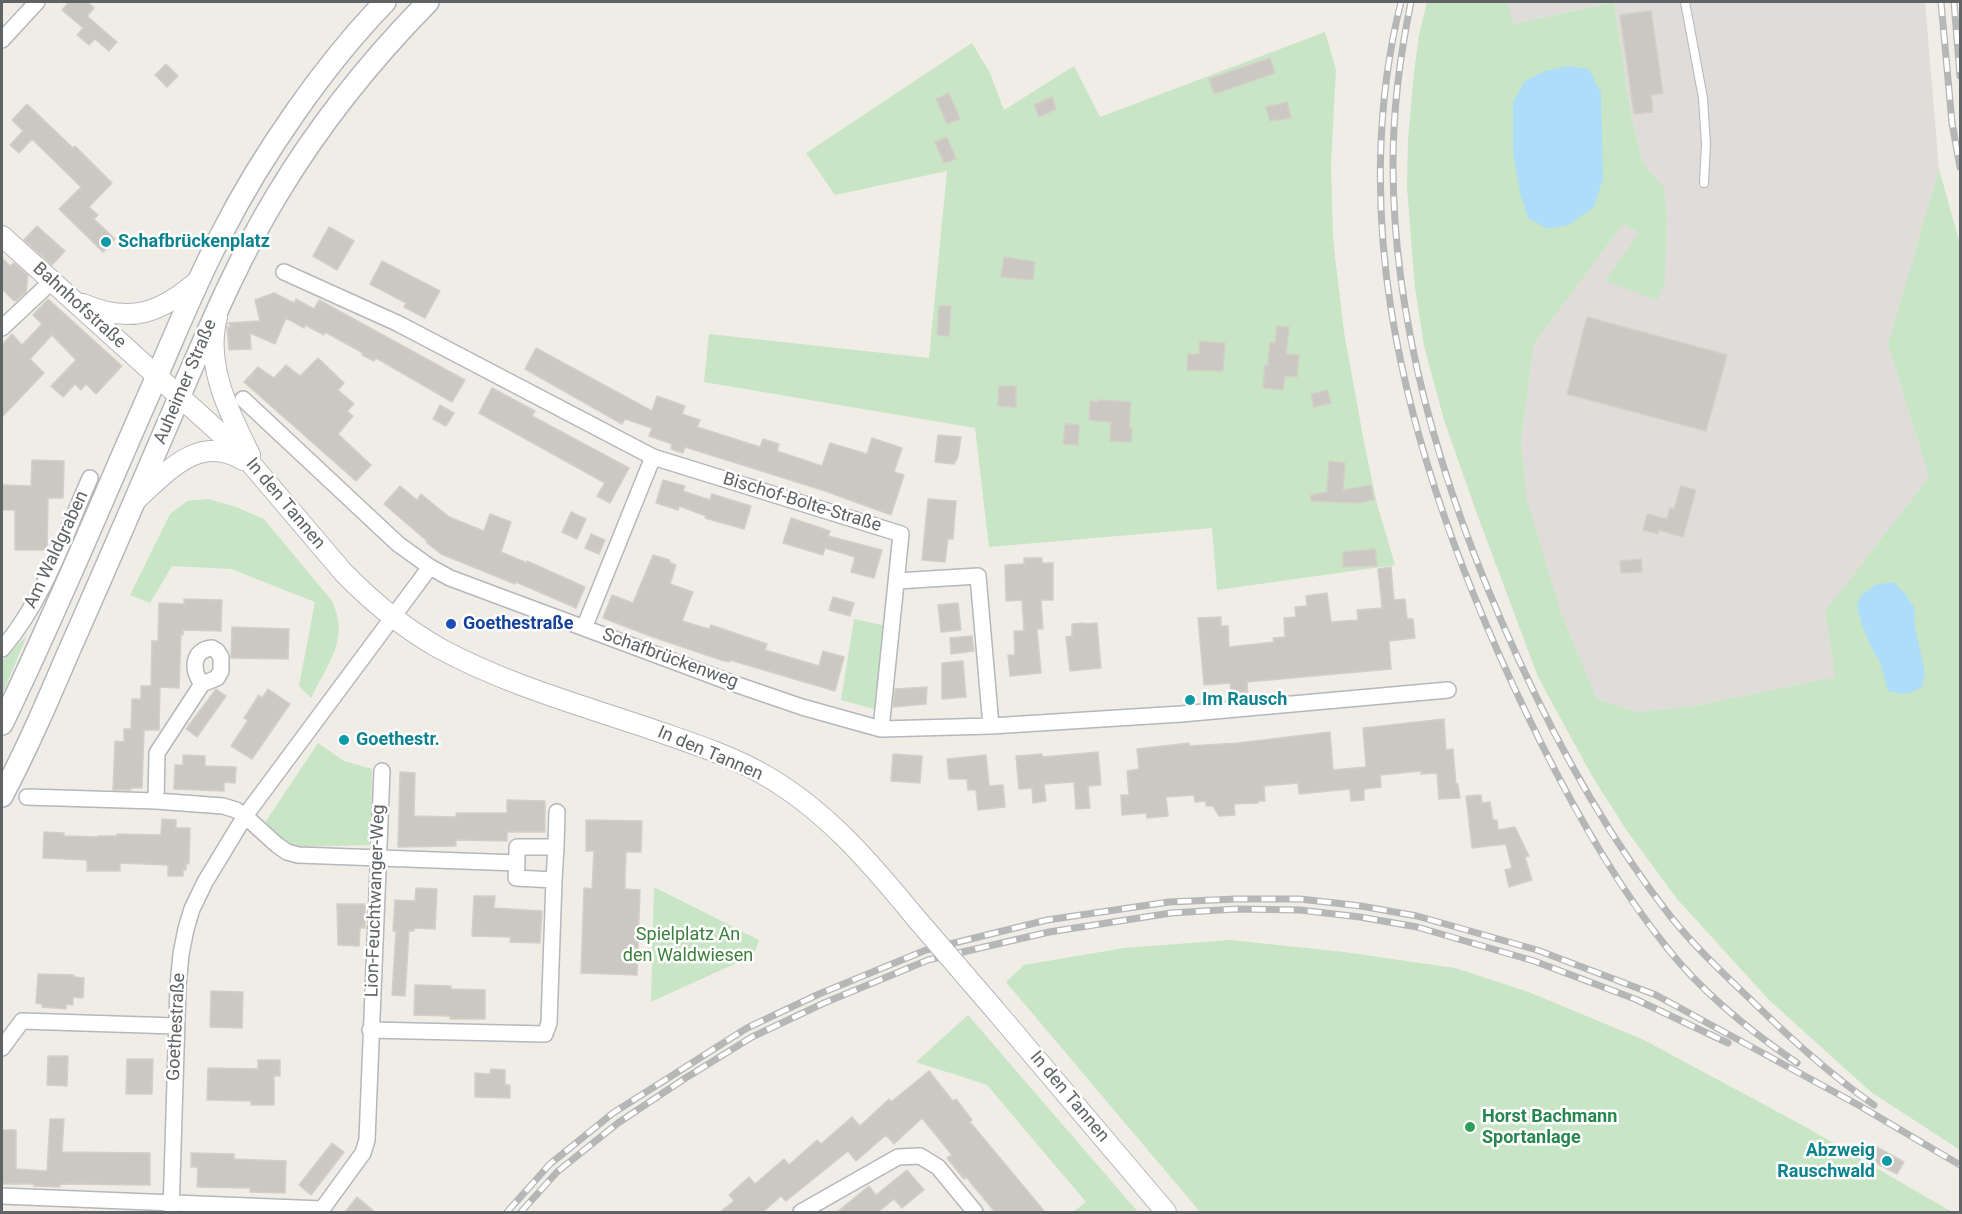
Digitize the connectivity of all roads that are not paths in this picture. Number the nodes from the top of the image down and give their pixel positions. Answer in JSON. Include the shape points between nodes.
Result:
{"nodes":[{"id":1,"x":37,"y":2,"type":"edge"},
{"id":2,"x":386,"y":2,"type":"edge"},
{"id":3,"x":428,"y":2,"type":"edge"},
{"id":4,"x":1685,"y":2,"type":"edge"},
{"id":5,"x":2,"y":40,"type":"edge"},
{"id":6,"x":1704,"y":183,"type":"dead end"},
{"id":7,"x":2,"y":236,"type":"edge"},
{"id":8,"x":284,"y":272,"type":"dead end"},
{"id":9,"x":200,"y":279,"type":"junction"},
{"id":10,"x":52,"y":281,"type":"junction"},
{"id":11,"x":222,"y":299,"type":"junction"},
{"id":12,"x":74,"y":301,"type":"junction"},
{"id":13,"x":2,"y":328,"type":"edge"},
{"id":14,"x":158,"y":375,"type":"junction"},
{"id":15,"x":180,"y":396,"type":"junction"},
{"id":16,"x":243,"y":399,"type":"dead end"},
{"id":17,"x":653,"y":456,"type":"junction"},
{"id":18,"x":258,"y":471,"type":"junction"},
{"id":19,"x":90,"y":478,"type":"dead end"},
{"id":20,"x":138,"y":498,"type":"junction"},
{"id":21,"x":430,"y":567,"type":"junction"},
{"id":22,"x":897,"y":581,"type":"junction"},
{"id":23,"x":393,"y":617,"type":"junction"},
{"id":24,"x":584,"y":628,"type":"junction"},
{"id":25,"x":2,"y":649,"type":"edge"},
{"id":26,"x":202,"y":684,"type":"dead end"},
{"id":27,"x":1448,"y":690,"type":"dead end"},
{"id":28,"x":2,"y":724,"type":"edge"},
{"id":29,"x":991,"y":726,"type":"junction"},
{"id":30,"x":881,"y":729,"type":"junction"},
{"id":31,"x":382,"y":771,"type":"dead end"},
{"id":32,"x":2,"y":796,"type":"edge"},
{"id":33,"x":27,"y":797,"type":"dead end"},
{"id":34,"x":156,"y":801,"type":"junction"},
{"id":35,"x":557,"y":812,"type":"dead end"},
{"id":36,"x":245,"y":816,"type":"junction"},
{"id":37,"x":556,"y":847,"type":"junction"},
{"id":38,"x":378,"y":857,"type":"junction"},
{"id":39,"x":517,"y":863,"type":"junction"},
{"id":40,"x":554,"y":880,"type":"junction"},
{"id":41,"x":176,"y":1026,"type":"junction"},
{"id":42,"x":370,"y":1030,"type":"junction"},
{"id":43,"x":2,"y":1048,"type":"edge"},
{"id":44,"x":2,"y":1196,"type":"edge"},
{"id":45,"x":171,"y":1207,"type":"edge"},
{"id":46,"x":321,"y":1211,"type":"edge"},
{"id":47,"x":801,"y":1212,"type":"edge"},
{"id":48,"x":975,"y":1212,"type":"edge"},
{"id":49,"x":1166,"y":1212,"type":"edge"}],
"edges":[{"from":1,"to":5,"type":"street"},
{"from":2,"to":9,"type":"main road","name":"Auheimer Straße","via":[[327,71],[280,137],[240,200]]},
{"from":3,"to":11,"type":"main road","name":"Auheimer Straße","via":[[355,83],[302,156],[276,196]]},
{"from":4,"to":6,"type":"lane","via":[[1703,98]]},
{"from":7,"to":10,"type":"street","name":"Bahnhofstraße"},
{"from":8,"to":17,"type":"street","name":"Bischof-Bolte-Straße","via":[[397,323]]},
{"from":9,"to":12,"type":"street","via":[[171,302],[141,314],[113,313]]},
{"from":9,"to":14,"type":"main road","name":"Auheimer Straße"},
{"from":10,"to":12,"type":"street","name":"Bahnhofstraße"},
{"from":10,"to":13,"type":"street"},
{"from":11,"to":15,"type":"main road","name":"Auheimer Straße"},
{"from":11,"to":18,"type":"street","via":[[214,339],[217,373]]},
{"from":12,"to":14,"type":"street","name":"Bahnhofstraße"},
{"from":14,"to":15,"type":"street","name":"Bahnhofstraße"},
{"from":14,"to":28,"type":"main road","name":"Auheimer Straße"},
{"from":15,"to":18,"type":"street","name":"In den Tannen"},
{"from":15,"to":20,"type":"main road","name":"Auheimer Straße"},
{"from":16,"to":21,"type":"street","name":"Schafbrückenweg","via":[[398,544]]},
{"from":17,"to":22,"type":"street","name":"Bischof-Bolte-Straße","via":[[901,534]]},
{"from":17,"to":24,"type":"street"},
{"from":18,"to":20,"type":"street","via":[[236,456],[202,452],[177,463]]},
{"from":18,"to":23,"type":"street","name":"In den Tannen","via":[[343,572]]},
{"from":19,"to":25,"type":"street","name":"Am Waldgraben","via":[[36,601]]},
{"from":20,"to":32,"type":"main road","name":"Auheimer Straße"},
{"from":21,"to":23,"type":"street","name":"Goethestraße"},
{"from":21,"to":24,"type":"street","name":"Schafbrückenweg","via":[[479,590]]},
{"from":22,"to":29,"type":"street","via":[[978,576]]},
{"from":22,"to":30,"type":"street","name":"Bischof-Bolte-Straße"},
{"from":23,"to":36,"type":"street","name":"Goethestraße"},
{"from":23,"to":49,"type":"street","name":"In den Tannen","bridge":true,"via":[[439,647],[492,672],[695,744],[760,772],[817,810],[872,865]]},
{"from":24,"to":30,"type":"street","name":"Schafbrückenweg","via":[[802,707]]},
{"from":26,"to":34,"type":"street","via":[[157,753]]},
{"from":27,"to":29,"type":"street"},
{"from":29,"to":30,"type":"street"},
{"from":31,"to":38,"type":"street","name":"Lion-Feuchtwanger-Weg"},
{"from":33,"to":34,"type":"street"},
{"from":34,"to":36,"type":"street","via":[[223,806]]},
{"from":35,"to":37,"type":"street"},
{"from":36,"to":38,"type":"street","via":[[287,852]]},
{"from":36,"to":41,"type":"street","name":"Goethestraße","via":[[192,909],[181,954]]},
{"from":37,"to":39,"type":"street","via":[[517,847]]},
{"from":37,"to":40,"type":"street"},
{"from":38,"to":39,"type":"street"},
{"from":38,"to":42,"type":"street","name":"Lion-Feuchtwanger-Weg"},
{"from":39,"to":40,"type":"street","via":[[516,878]]},
{"from":40,"to":42,"type":"street","via":[[549,1023],[545,1034]]},
{"from":41,"to":43,"type":"street","via":[[22,1022]]},
{"from":41,"to":45,"type":"street","name":"Goethestraße"},
{"from":42,"to":46,"type":"street","name":"Lion-Feuchtwanger-Weg","via":[[367,1140],[363,1153]]},
{"from":44,"to":45,"type":"street"},
{"from":45,"to":46,"type":"street"},
{"from":47,"to":48,"type":"street","via":[[898,1157],[920,1156],[938,1167]]}]}
